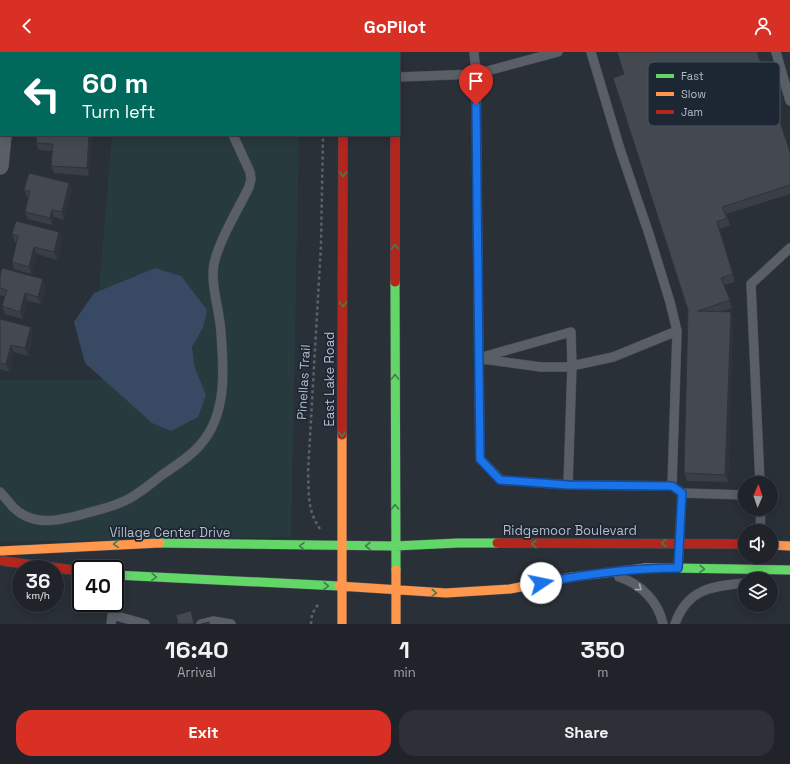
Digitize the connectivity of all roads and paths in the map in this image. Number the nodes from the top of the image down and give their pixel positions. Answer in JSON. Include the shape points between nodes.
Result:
{"nodes":[{"id":1,"x":474,"y":52,"type":"edge"},
{"id":2,"x":558,"y":52,"type":"edge"},
{"id":3,"x":591,"y":52,"type":"edge"},
{"id":4,"x":776,"y":52,"type":"edge"},
{"id":5,"x":779,"y":62,"type":"edge"},
{"id":6,"x":780,"y":66,"type":"edge"},
{"id":7,"x":476,"y":74,"type":"junction"},
{"id":8,"x":400,"y":77,"type":"edge"},
{"id":9,"x":790,"y":101,"type":"edge"},
{"id":10,"x":3,"y":136,"type":"edge"},
{"id":11,"x":233,"y":136,"type":"edge"},
{"id":12,"x":323,"y":136,"type":"edge"},
{"id":13,"x":344,"y":136,"type":"edge"},
{"id":14,"x":395,"y":136,"type":"edge"},
{"id":15,"x":0,"y":166,"type":"edge"},
{"id":16,"x":790,"y":248,"type":"edge"},
{"id":17,"x":677,"y":331,"type":"junction"},
{"id":18,"x":479,"y":358,"type":"junction"},
{"id":19,"x":572,"y":366,"type":"junction"},
{"id":20,"x":760,"y":476,"type":"edge"},
{"id":21,"x":568,"y":485,"type":"junction"},
{"id":22,"x":672,"y":486,"type":"junction"},
{"id":23,"x":0,"y":492,"type":"edge"},
{"id":24,"x":682,"y":493,"type":"junction"},
{"id":25,"x":738,"y":495,"type":"edge"},
{"id":26,"x":679,"y":543,"type":"junction"},
{"id":27,"x":738,"y":544,"type":"edge"},
{"id":28,"x":778,"y":545,"type":"edge"},
{"id":29,"x":321,"y":546,"type":"junction"},
{"id":30,"x":341,"y":546,"type":"junction"},
{"id":31,"x":395,"y":546,"type":"junction"},
{"id":32,"x":790,"y":546,"type":"edge"},
{"id":33,"x":0,"y":551,"type":"edge"},
{"id":34,"x":0,"y":560,"type":"edge"},
{"id":35,"x":678,"y":568,"type":"junction"},
{"id":36,"x":72,"y":569,"type":"edge"},
{"id":37,"x":790,"y":570,"type":"edge"},
{"id":38,"x":604,"y":572,"type":"junction"},
{"id":39,"x":124,"y":575,"type":"edge"},
{"id":40,"x":790,"y":575,"type":"edge"},
{"id":41,"x":778,"y":578,"type":"edge"},
{"id":42,"x":738,"y":583,"type":"edge"},
{"id":43,"x":321,"y":585,"type":"junction"},
{"id":44,"x":341,"y":586,"type":"junction"},
{"id":45,"x":396,"y":590,"type":"junction"},
{"id":46,"x":112,"y":620,"type":"edge"},
{"id":47,"x":144,"y":624,"type":"edge"},
{"id":48,"x":201,"y":624,"type":"edge"},
{"id":49,"x":231,"y":624,"type":"edge"},
{"id":50,"x":310,"y":624,"type":"edge"},
{"id":51,"x":342,"y":624,"type":"edge"},
{"id":52,"x":396,"y":624,"type":"edge"},
{"id":53,"x":663,"y":624,"type":"edge"},
{"id":54,"x":675,"y":624,"type":"edge"}],
"edges":[{"from":1,"to":7,"type":"lane"},
{"from":2,"to":7,"type":"lane"},
{"from":3,"to":17,"type":"lane"},
{"from":4,"to":5,"type":"lane"},
{"from":6,"to":9,"type":"lane"},
{"from":7,"to":8,"type":"lane"},
{"from":7,"to":18,"type":"lane"},
{"from":10,"to":15,"type":"street"},
{"from":11,"to":23,"type":"lane","via":[[251,179],[222,241],[214,265],[213,275],[221,331],[222,389],[215,423],[208,435],[200,446],[137,494],[107,508],[56,521],[41,522],[22,514]]},
{"from":12,"to":29,"type":"path","name":"Pinellas Trail","via":[[308,472],[309,502],[311,513],[320,529]]},
{"from":13,"to":30,"type":"street","name":"East Lake Road","one_way":true},
{"from":31,"to":14,"type":"street","one_way":true},
{"from":16,"to":20,"type":"lane","via":[[751,284]]},
{"from":17,"to":19,"type":"lane","via":[[613,357]]},
{"from":17,"to":22,"type":"lane"},
{"from":18,"to":19,"type":"lane","via":[[541,367]]},
{"from":18,"to":19,"type":"lane","via":[[571,332]]},
{"from":18,"to":21,"type":"lane","via":[[480,459],[500,480]]},
{"from":19,"to":21,"type":"lane"},
{"from":21,"to":22,"type":"lane"},
{"from":22,"to":24,"type":"lane"},
{"from":24,"to":25,"type":"lane"},
{"from":24,"to":26,"type":"lane"},
{"from":26,"to":27,"type":"street","name":"Ridgemoor Boulevard"},
{"from":26,"to":31,"type":"street","name":"Ridgemoor Boulevard","one_way":true,"via":[[458,543]]},
{"from":26,"to":35,"type":"lane"},
{"from":28,"to":32,"type":"street"},
{"from":29,"to":30,"type":"street","name":"Village Center Drive"},
{"from":29,"to":33,"type":"street","name":"Village Center Drive","one_way":true,"via":[[151,543]]},
{"from":31,"to":30,"type":"street","name":"Ridgemoor Boulevard","one_way":true},
{"from":30,"to":44,"type":"street","name":"East Lake Road"},
{"from":31,"to":45,"type":"street"},
{"from":34,"to":36,"type":"street"},
{"from":35,"to":37,"type":"street","one_way":true},
{"from":35,"to":38,"type":"street"},
{"from":45,"to":38,"type":"street","one_way":true,"via":[[478,592],[510,589]]},
{"from":38,"to":53,"type":"lane","one_way":true,"via":[[638,586],[654,602]]},
{"from":39,"to":43,"type":"street","one_way":true},
{"from":40,"to":41,"type":"lane"},
{"from":42,"to":54,"type":"lane","via":[[711,587],[693,596],[680,612]]},
{"from":43,"to":44,"type":"street","one_way":true},
{"from":43,"to":50,"type":"path","via":[[321,600],[312,614]]},
{"from":44,"to":45,"type":"street"},
{"from":44,"to":51,"type":"street","name":"East Lake Road"},
{"from":45,"to":52,"type":"street"},
{"from":46,"to":47,"type":"lane"},
{"from":48,"to":49,"type":"lane","via":[[213,621]]}]}
